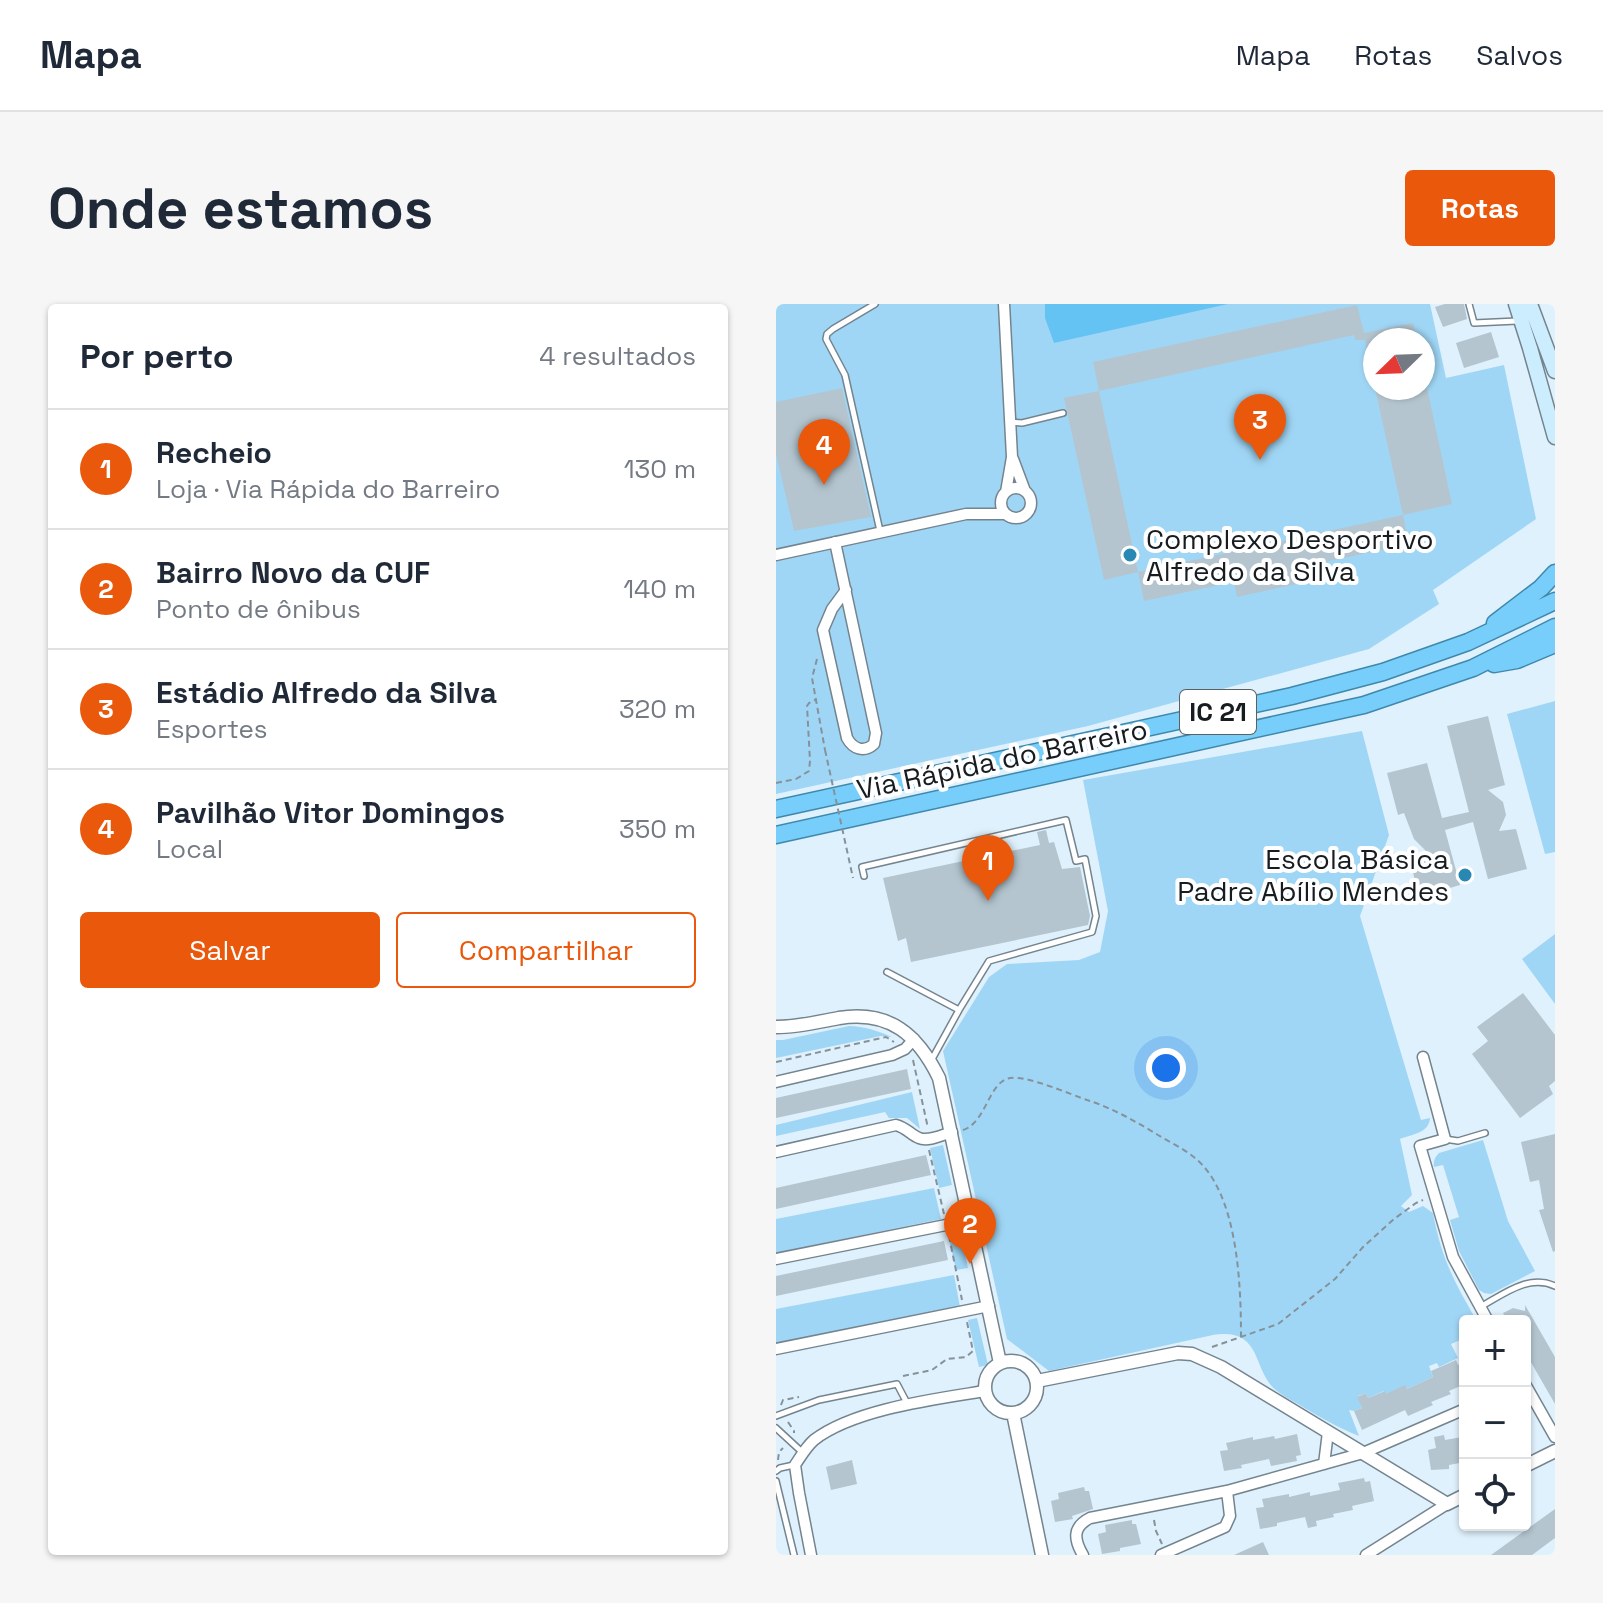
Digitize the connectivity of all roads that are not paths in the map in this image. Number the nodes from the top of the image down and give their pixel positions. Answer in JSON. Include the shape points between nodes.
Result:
{"nodes":[{"id":1,"x":875,"y":304,"type":"edge"},
{"id":2,"x":1004,"y":304,"type":"edge"},
{"id":3,"x":1469,"y":304,"type":"edge"},
{"id":4,"x":1516,"y":304,"type":"edge"},
{"id":5,"x":1530,"y":304,"type":"edge"},
{"id":6,"x":1521,"y":321,"type":"junction"},
{"id":7,"x":1555,"y":371,"type":"edge"},
{"id":8,"x":1063,"y":413,"type":"dead end"},
{"id":9,"x":1010,"y":422,"type":"junction"},
{"id":10,"x":1555,"y":437,"type":"edge"},
{"id":11,"x":1012,"y":457,"type":"junction"},
{"id":12,"x":1025,"y":491,"type":"junction"},
{"id":13,"x":1004,"y":494,"type":"junction"},
{"id":14,"x":966,"y":514,"type":"junction"},
{"id":15,"x":1006,"y":514,"type":"junction"},
{"id":16,"x":880,"y":533,"type":"junction"},
{"id":17,"x":835,"y":542,"type":"junction"},
{"id":18,"x":776,"y":555,"type":"edge"},
{"id":19,"x":1555,"y":573,"type":"edge"},
{"id":20,"x":846,"y":590,"type":"junction"},
{"id":21,"x":1555,"y":601,"type":"edge"},
{"id":22,"x":1555,"y":627,"type":"edge"},
{"id":23,"x":1468,"y":642,"type":"junction"},
{"id":24,"x":1555,"y":644,"type":"edge"},
{"id":25,"x":1473,"y":668,"type":"junction"},
{"id":26,"x":776,"y":809,"type":"edge"},
{"id":27,"x":776,"y":835,"type":"edge"},
{"id":28,"x":864,"y":876,"type":"dead end"},
{"id":29,"x":887,"y":972,"type":"dead end"},
{"id":30,"x":959,"y":1010,"type":"junction"},
{"id":31,"x":776,"y":1027,"type":"edge"},
{"id":32,"x":914,"y":1039,"type":"junction"},
{"id":33,"x":1423,"y":1057,"type":"dead end"},
{"id":34,"x":931,"y":1061,"type":"junction"},
{"id":35,"x":776,"y":1082,"type":"edge"},
{"id":36,"x":952,"y":1132,"type":"junction"},
{"id":37,"x":1485,"y":1133,"type":"dead end"},
{"id":38,"x":1445,"y":1139,"type":"junction"},
{"id":39,"x":776,"y":1152,"type":"edge"},
{"id":40,"x":971,"y":1220,"type":"junction"},
{"id":41,"x":776,"y":1259,"type":"edge"},
{"id":42,"x":1555,"y":1286,"type":"edge"},
{"id":43,"x":989,"y":1306,"type":"junction"},
{"id":44,"x":1480,"y":1307,"type":"junction"},
{"id":45,"x":1485,"y":1315,"type":"edge"},
{"id":46,"x":776,"y":1349,"type":"edge"},
{"id":47,"x":1000,"y":1363,"type":"junction"},
{"id":48,"x":1037,"y":1381,"type":"junction"},
{"id":49,"x":1527,"y":1387,"type":"edge"},
{"id":50,"x":985,"y":1391,"type":"junction"},
{"id":51,"x":907,"y":1404,"type":"junction"},
{"id":52,"x":1459,"y":1412,"type":"edge"},
{"id":53,"x":1013,"y":1413,"type":"junction"},
{"id":54,"x":776,"y":1416,"type":"edge"},
{"id":55,"x":776,"y":1428,"type":"edge"},
{"id":56,"x":1328,"y":1432,"type":"junction"},
{"id":57,"x":1555,"y":1437,"type":"edge"},
{"id":58,"x":1555,"y":1451,"type":"edge"},
{"id":59,"x":803,"y":1453,"type":"junction"},
{"id":60,"x":1363,"y":1453,"type":"junction"},
{"id":61,"x":1531,"y":1463,"type":"edge"},
{"id":62,"x":1324,"y":1464,"type":"junction"},
{"id":63,"x":795,"y":1465,"type":"junction"},
{"id":64,"x":778,"y":1469,"type":"edge"},
{"id":65,"x":776,"y":1481,"type":"edge"},
{"id":66,"x":1227,"y":1491,"type":"junction"},
{"id":67,"x":1459,"y":1498,"type":"edge"},
{"id":68,"x":1447,"y":1504,"type":"junction"},
{"id":69,"x":1164,"y":1554,"type":"edge"},
{"id":70,"x":794,"y":1555,"type":"edge"},
{"id":71,"x":811,"y":1555,"type":"edge"},
{"id":72,"x":1042,"y":1555,"type":"edge"},
{"id":73,"x":1083,"y":1555,"type":"edge"},
{"id":74,"x":1366,"y":1555,"type":"edge"}],
"edges":[{"from":1,"to":16,"type":"lane","via":[[833,329],[826,339],[845,375]]},
{"from":2,"to":9,"type":"street"},
{"from":3,"to":6,"type":"lane","via":[[1474,323]]},
{"from":4,"to":6,"type":"main road"},
{"from":5,"to":7,"type":"main road"},
{"from":6,"to":10,"type":"main road"},
{"from":8,"to":9,"type":"lane"},
{"from":9,"to":11,"type":"street"},
{"from":11,"to":12,"type":"street"},
{"from":11,"to":13,"type":"street"},
{"from":12,"to":13,"type":"street","via":[[1015,488]]},
{"from":12,"to":15,"type":"street","via":[[1031,499],[1028,513],[1015,518]]},
{"from":13,"to":14,"type":"street"},
{"from":13,"to":15,"type":"street","via":[[1001,506]]},
{"from":14,"to":15,"type":"street"},
{"from":14,"to":16,"type":"street"},
{"from":16,"to":17,"type":"street"},
{"from":17,"to":18,"type":"street"},
{"from":17,"to":20,"type":"street"},
{"from":19,"to":23,"type":"highway"},
{"from":20,"to":20,"type":"street","via":[[823,630],[847,738],[865,749],[874,744],[876,733]]},
{"from":21,"to":23,"type":"highway","name":"Via Rápida do Barreiro","number":"IC 21"},
{"from":22,"to":25,"type":"highway","name":"Via Rápida do Barreiro","number":"IC 21"},
{"from":23,"to":26,"type":"highway","name":"Via Rápida do Barreiro","number":"IC 21","via":[[1292,696]]},
{"from":24,"to":25,"type":"highway","via":[[1517,660]]},
{"from":25,"to":27,"type":"highway","name":"Via Rápida do Barreiro","number":"IC 21","via":[[1364,705]]},
{"from":28,"to":30,"type":"lane","via":[[862,867],[1066,820],[1076,861],[1085,859],[1096,916],[1092,932],[989,961]]},
{"from":29,"to":30,"type":"lane"},
{"from":30,"to":34,"type":"lane"},
{"from":31,"to":32,"type":"street","via":[[859,1017],[887,1022]]},
{"from":32,"to":34,"type":"street"},
{"from":32,"to":35,"type":"street","via":[[892,1055]]},
{"from":33,"to":38,"type":"street"},
{"from":34,"to":36,"type":"street"},
{"from":36,"to":39,"type":"street","via":[[921,1139],[896,1125]]},
{"from":36,"to":40,"type":"street"},
{"from":37,"to":38,"type":"lane"},
{"from":38,"to":44,"type":"street","via":[[1420,1146],[1453,1257]]},
{"from":40,"to":41,"type":"street"},
{"from":40,"to":43,"type":"street"},
{"from":42,"to":44,"type":"lane","via":[[1531,1281]]},
{"from":43,"to":46,"type":"street"},
{"from":43,"to":47,"type":"street"},
{"from":44,"to":45,"type":"street"},
{"from":47,"to":48,"type":"street","via":[[1026,1365]]},
{"from":47,"to":50,"type":"street","via":[[986,1377]]},
{"from":48,"to":53,"type":"street","via":[[1032,1403]]},
{"from":48,"to":56,"type":"street","via":[[1192,1354]]},
{"from":49,"to":57,"type":"street"},
{"from":50,"to":51,"type":"street"},
{"from":50,"to":53,"type":"street","via":[[994,1407]]},
{"from":51,"to":54,"type":"lane","via":[[897,1384],[819,1400]]},
{"from":51,"to":59,"type":"street","via":[[840,1426],[814,1440]]},
{"from":52,"to":60,"type":"street"},
{"from":53,"to":72,"type":"street"},
{"from":55,"to":59,"type":"lane"},
{"from":56,"to":60,"type":"street"},
{"from":56,"to":62,"type":"street"},
{"from":58,"to":61,"type":"street"},
{"from":59,"to":63,"type":"street"},
{"from":60,"to":62,"type":"street"},
{"from":60,"to":68,"type":"street"},
{"from":62,"to":66,"type":"street"},
{"from":63,"to":64,"type":"lane"},
{"from":63,"to":71,"type":"street"},
{"from":65,"to":70,"type":"lane"},
{"from":66,"to":69,"type":"street","via":[[1230,1516],[1225,1527]]},
{"from":66,"to":73,"type":"street","via":[[1084,1520],[1075,1537]]},
{"from":67,"to":68,"type":"street"},
{"from":68,"to":74,"type":"street"}]}
